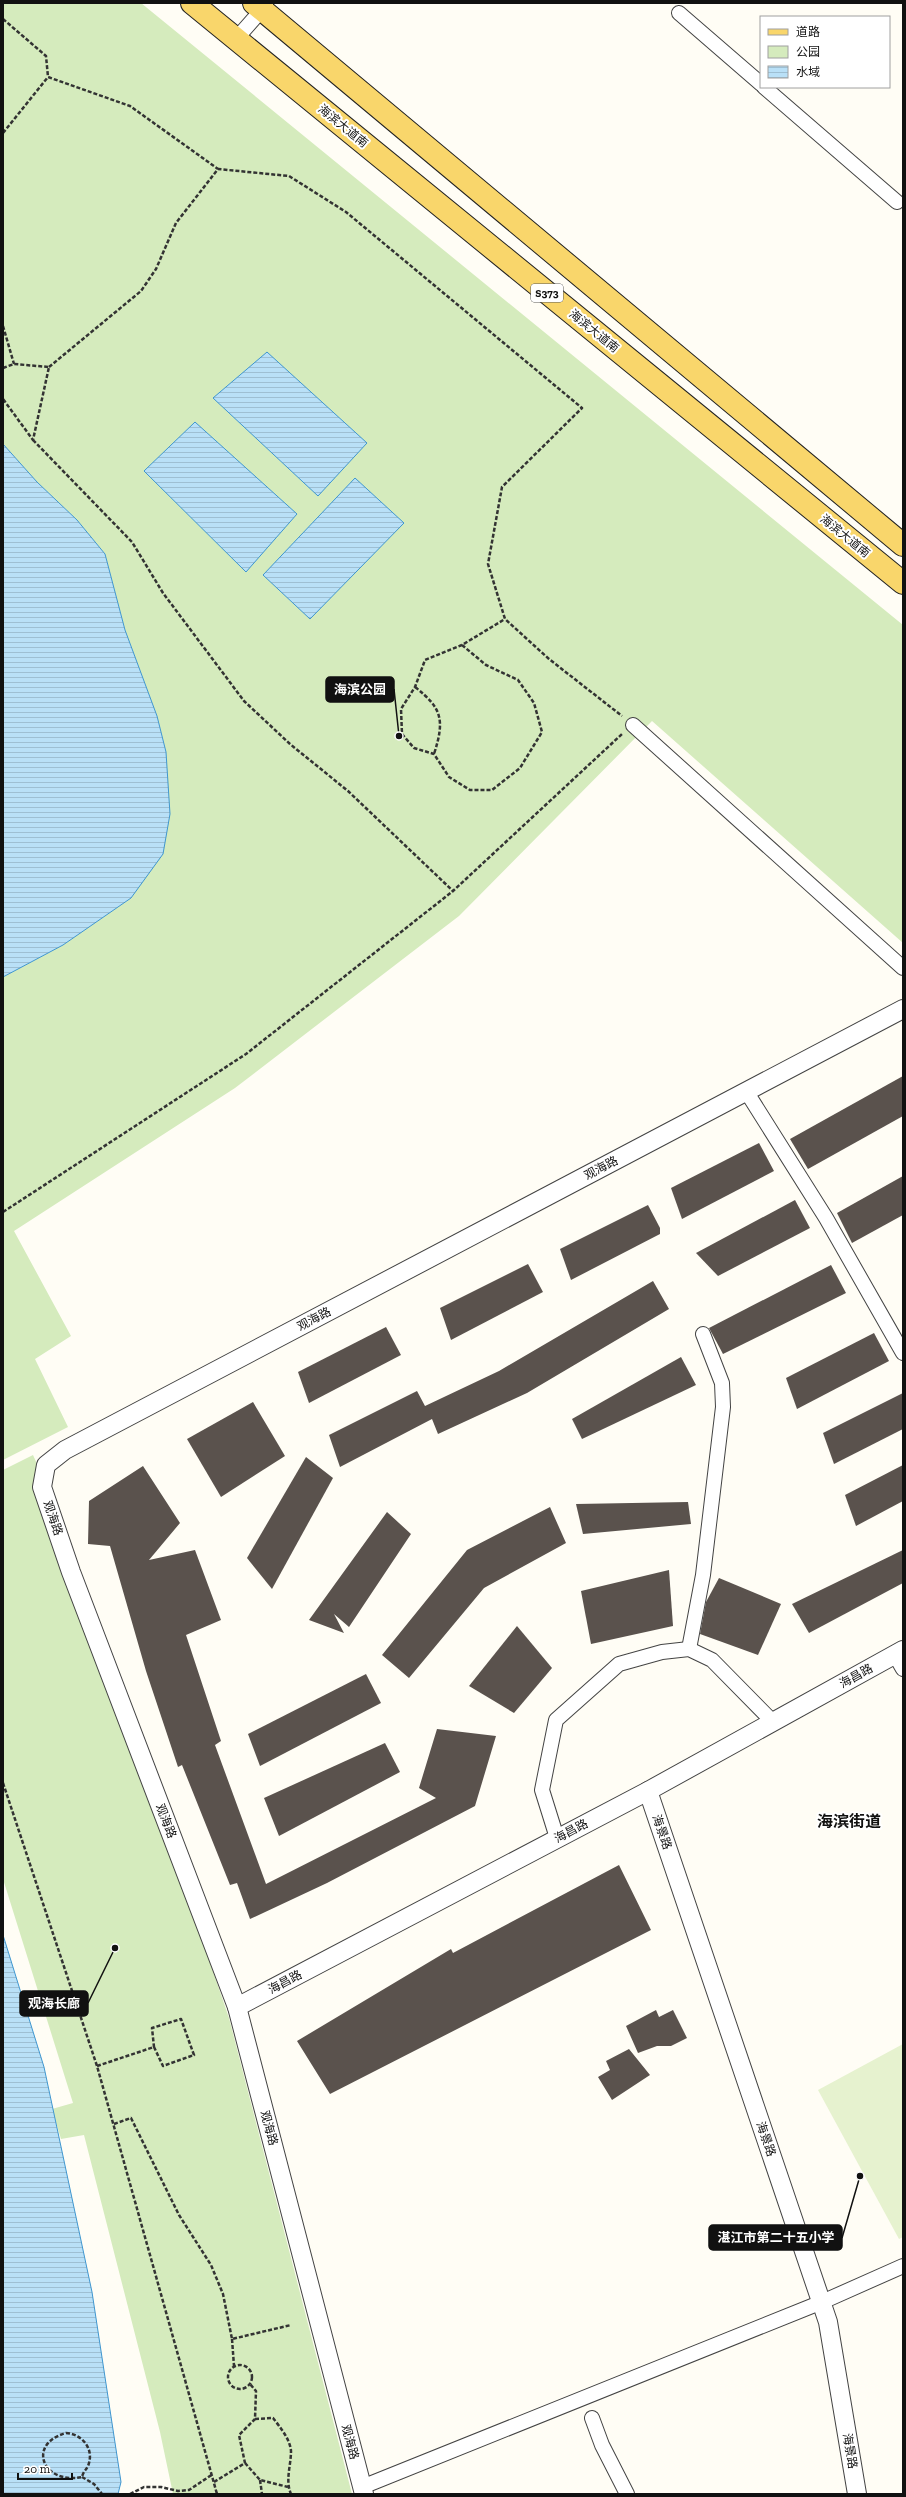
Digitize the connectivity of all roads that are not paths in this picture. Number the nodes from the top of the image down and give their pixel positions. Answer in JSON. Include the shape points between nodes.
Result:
{"nodes":[{"id":1,"x":192,"y":3,"type":"edge"},
{"id":2,"x":261,"y":5,"type":"edge"},
{"id":3,"x":679,"y":13,"type":"dead end"},
{"id":4,"x":236,"y":39,"type":"junction"},
{"id":5,"x":760,"y":83,"type":"edge"},
{"id":6,"x":765,"y":88,"type":"edge"},
{"id":7,"x":901,"y":201,"type":"edge"},
{"id":8,"x":903,"y":545,"type":"edge"},
{"id":9,"x":903,"y":583,"type":"edge"},
{"id":10,"x":633,"y":724,"type":"road end"},
{"id":11,"x":903,"y":968,"type":"edge"},
{"id":12,"x":903,"y":1009,"type":"edge"},
{"id":13,"x":746,"y":1091,"type":"junction"},
{"id":14,"x":704,"y":1334,"type":"dead end"},
{"id":15,"x":903,"y":1353,"type":"edge"},
{"id":16,"x":689,"y":1649,"type":"junction"},
{"id":17,"x":900,"y":1658,"type":"edge"},
{"id":18,"x":773,"y":1722,"type":"junction"},
{"id":19,"x":648,"y":1791,"type":"junction"},
{"id":20,"x":558,"y":1838,"type":"junction"},
{"id":21,"x":237,"y":2007,"type":"junction"},
{"id":22,"x":903,"y":2266,"type":"edge"},
{"id":23,"x":822,"y":2302,"type":"junction"},
{"id":24,"x":592,"y":2418,"type":"dead end"},
{"id":25,"x":363,"y":2491,"type":"edge"},
{"id":26,"x":627,"y":2494,"type":"edge"},
{"id":27,"x":857,"y":2494,"type":"edge"}],
"edges":[{"from":1,"to":4,"type":"main road","name":"海滨大道南","number":"S373"},
{"from":2,"to":4,"type":"street"},
{"from":2,"to":8,"type":"main road","number":"S373"},
{"from":3,"to":5,"type":"street"},
{"from":4,"to":9,"type":"main road","name":"海滨大道南","number":"S373"},
{"from":6,"to":7,"type":"street"},
{"from":10,"to":11,"type":"street"},
{"from":12,"to":13,"type":"street","name":"观海路"},
{"from":13,"to":15,"type":"street","via":[[826,1218]]},
{"from":13,"to":21,"type":"street","name":"观海路","via":[[65,1450],[46,1465],[42,1487],[71,1572]]},
{"from":14,"to":16,"type":"street","via":[[722,1383],[723,1407],[703,1575]]},
{"from":16,"to":18,"type":"street","via":[[712,1660]]},
{"from":16,"to":20,"type":"street","via":[[662,1652],[619,1664],[556,1720],[542,1790]]},
{"from":17,"to":18,"type":"street","name":"海昌路"},
{"from":18,"to":19,"type":"street","name":"海昌路"},
{"from":19,"to":20,"type":"street","name":"海昌路"},
{"from":19,"to":23,"type":"street","name":"海景路"},
{"from":20,"to":21,"type":"street","name":"海昌路"},
{"from":21,"to":25,"type":"street","name":"观海路"},
{"from":22,"to":23,"type":"street"},
{"from":23,"to":25,"type":"street"},
{"from":23,"to":27,"type":"street","name":"海景路","via":[[828,2322]]},
{"from":24,"to":26,"type":"street","via":[[602,2445]]}]}
